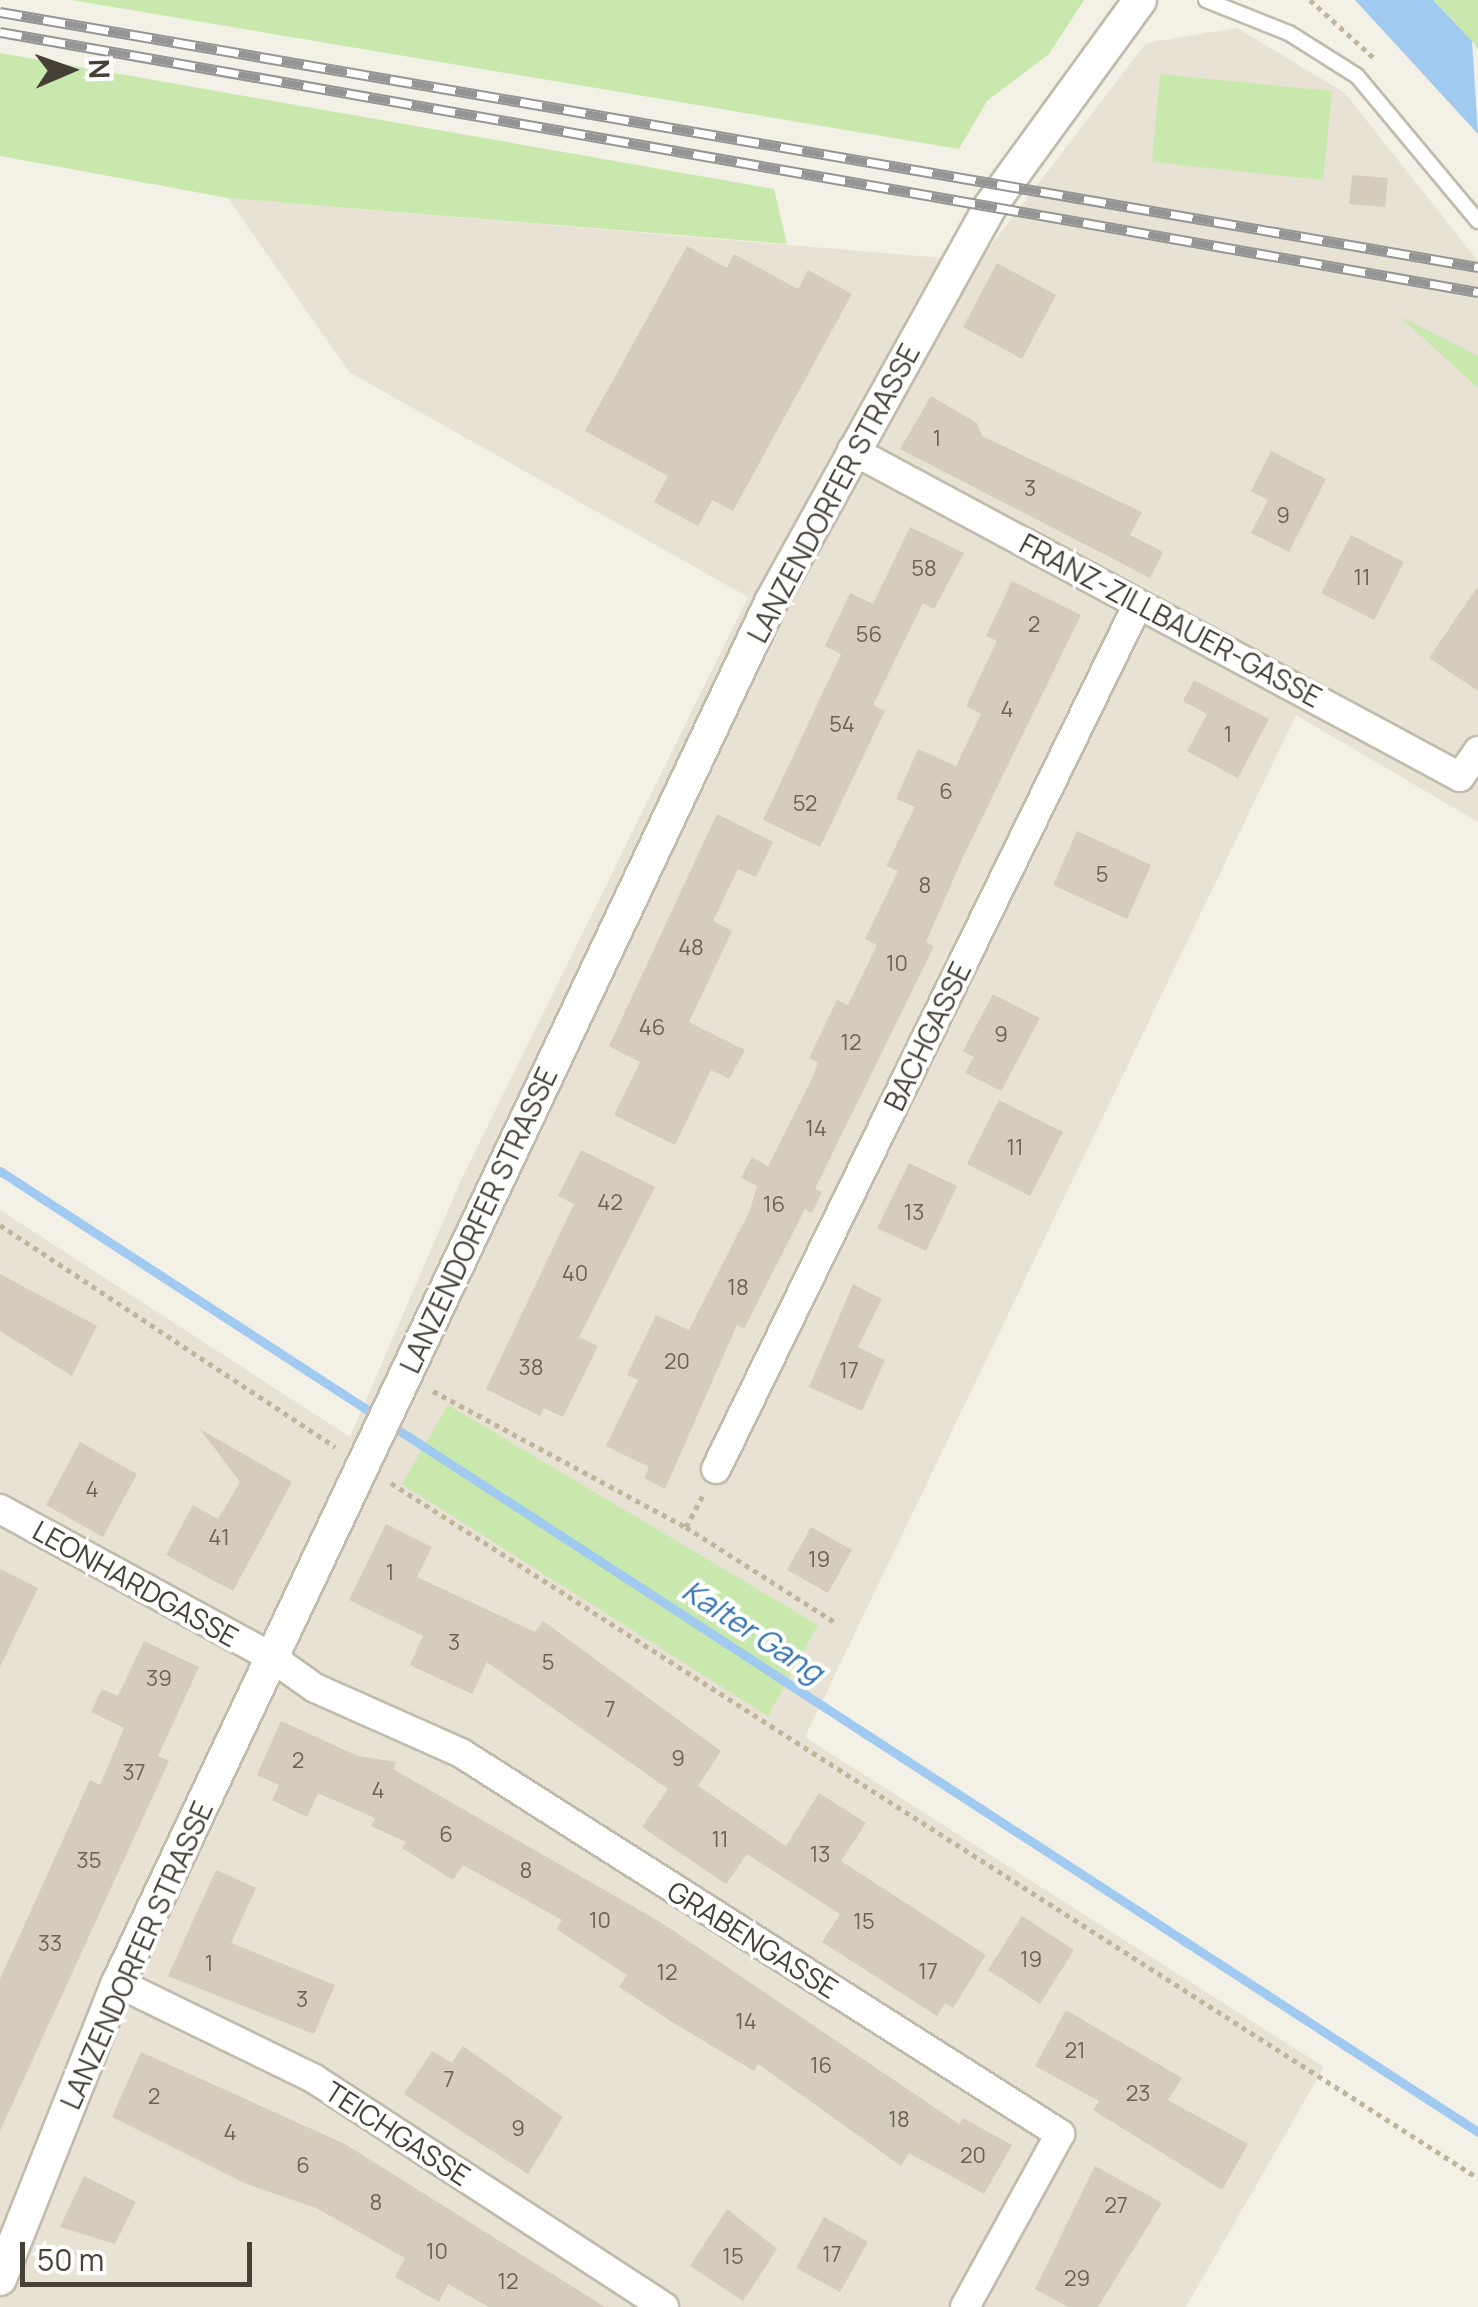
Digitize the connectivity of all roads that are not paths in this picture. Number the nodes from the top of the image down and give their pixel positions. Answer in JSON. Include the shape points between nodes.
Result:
{"nodes":[{"id":1,"x":1140,"y":0,"type":"edge"},
{"id":2,"x":1206,"y":0,"type":"edge"},
{"id":3,"x":1478,"y":222,"type":"edge"},
{"id":4,"x":852,"y":450,"type":"junction"},
{"id":5,"x":1138,"y":604,"type":"junction"},
{"id":6,"x":1478,"y":751,"type":"edge"},
{"id":7,"x":716,"y":1469,"type":"road end"},
{"id":8,"x":0,"y":1509,"type":"edge"},
{"id":9,"x":271,"y":1657,"type":"junction"},
{"id":10,"x":118,"y":1983,"type":"junction"},
{"id":11,"x":0,"y":2278,"type":"edge"},
{"id":12,"x":664,"y":2307,"type":"edge"},
{"id":13,"x":965,"y":2307,"type":"edge"}],
"edges":[{"from":1,"to":4,"type":"street","name":"LANZENDORFER STRASSE","via":[[1003,185]]},
{"from":2,"to":3,"type":"lane","via":[[1289,34],[1356,76]]},
{"from":4,"to":5,"type":"street","name":"FRANZ-ZILLBAUER-GASSE"},
{"from":4,"to":9,"type":"street","name":"LANZENDORFER STRASSE","via":[[772,602]]},
{"from":5,"to":6,"type":"street","name":"FRANZ-ZILLBAUER-GASSE","via":[[1460,777]]},
{"from":5,"to":7,"type":"street","name":"BACHGASSE"},
{"from":8,"to":9,"type":"street","name":"LEONHARDGASSE"},
{"from":9,"to":10,"type":"street","name":"LANZENDORFER STRASSE"},
{"from":9,"to":13,"type":"street","name":"GRABENGASSE","via":[[315,1688],[461,1753],[1060,2134]]},
{"from":10,"to":11,"type":"street","name":"LANZENDORFER STRASSE"},
{"from":10,"to":12,"type":"street","name":"TEICHGASSE","via":[[313,2078]]}]}
